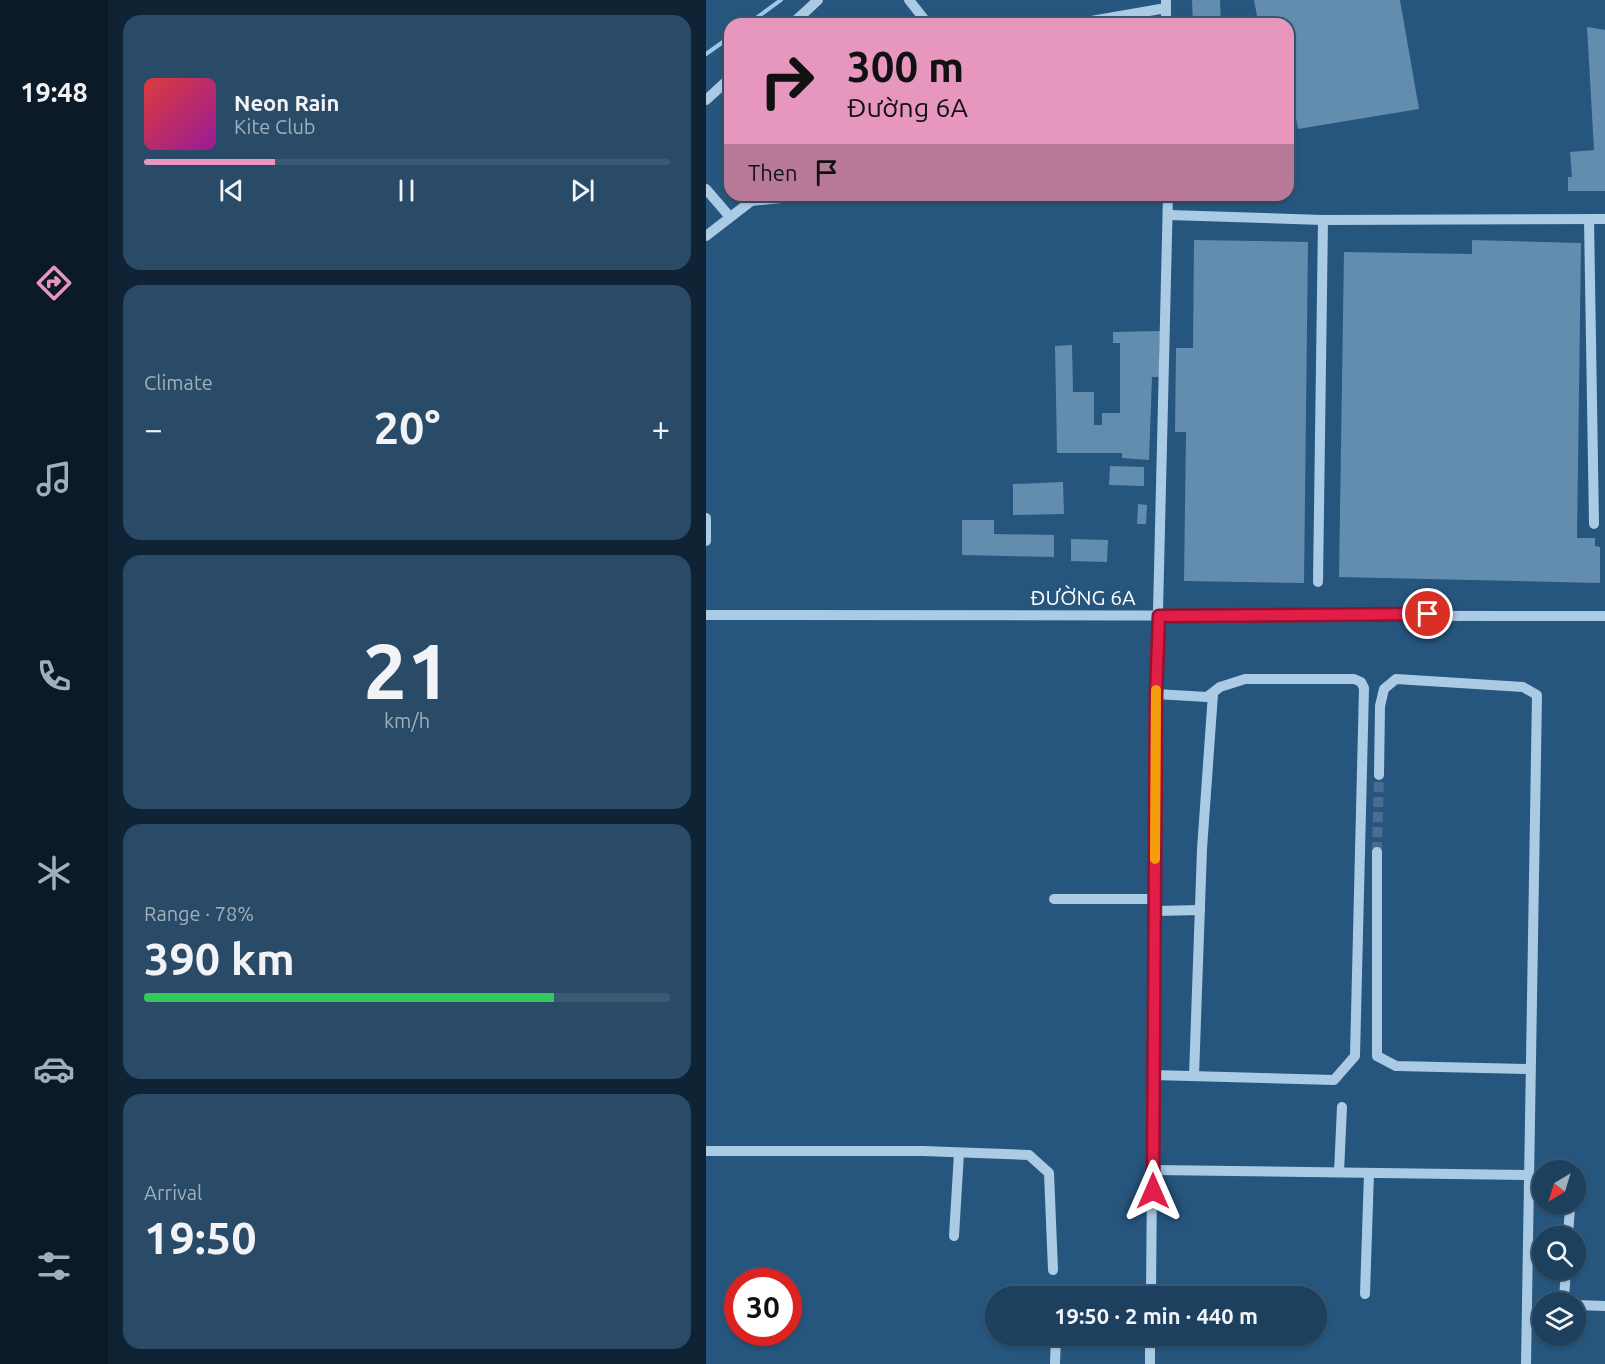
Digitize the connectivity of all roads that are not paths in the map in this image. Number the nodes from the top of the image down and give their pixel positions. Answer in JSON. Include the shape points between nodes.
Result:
{"nodes":[{"id":1,"x":818,"y":0,"type":"edge"},
{"id":2,"x":909,"y":0,"type":"edge"},
{"id":3,"x":1166,"y":4,"type":"edge"},
{"id":4,"x":798,"y":18,"type":"edge"},
{"id":5,"x":923,"y":18,"type":"edge"},
{"id":6,"x":1102,"y":18,"type":"edge"},
{"id":7,"x":724,"y":83,"type":"edge"},
{"id":8,"x":706,"y":99,"type":"edge"},
{"id":9,"x":706,"y":189,"type":"edge"},
{"id":10,"x":751,"y":201,"type":"edge"},
{"id":11,"x":1168,"y":201,"type":"edge"},
{"id":12,"x":1169,"y":215,"type":"junction"},
{"id":13,"x":730,"y":217,"type":"junction"},
{"id":14,"x":1323,"y":219,"type":"junction"},
{"id":15,"x":1589,"y":219,"type":"junction"},
{"id":16,"x":1604,"y":219,"type":"edge"},
{"id":17,"x":706,"y":236,"type":"edge"},
{"id":18,"x":706,"y":518,"type":"edge"},
{"id":19,"x":1594,"y":524,"type":"dead end"},
{"id":20,"x":706,"y":541,"type":"edge"},
{"id":21,"x":1318,"y":582,"type":"dead end"},
{"id":22,"x":706,"y":615,"type":"edge"},
{"id":23,"x":1159,"y":616,"type":"junction"},
{"id":24,"x":1604,"y":616,"type":"edge"},
{"id":25,"x":1156,"y":694,"type":"junction"},
{"id":26,"x":1213,"y":694,"type":"junction"},
{"id":27,"x":1379,"y":775,"type":"tunnel mouth"},
{"id":28,"x":1377,"y":852,"type":"tunnel mouth"},
{"id":29,"x":1054,"y":899,"type":"dead end"},
{"id":30,"x":1155,"y":905,"type":"junction"},
{"id":31,"x":1200,"y":910,"type":"junction"},
{"id":32,"x":1530,"y":1069,"type":"junction"},
{"id":33,"x":1153,"y":1075,"type":"junction"},
{"id":34,"x":1194,"y":1076,"type":"junction"},
{"id":35,"x":1342,"y":1107,"type":"dead end"},
{"id":36,"x":706,"y":1151,"type":"edge"},
{"id":37,"x":959,"y":1153,"type":"junction"},
{"id":38,"x":1153,"y":1170,"type":"junction"},
{"id":39,"x":1339,"y":1172,"type":"junction"},
{"id":40,"x":1369,"y":1173,"type":"junction"},
{"id":41,"x":1528,"y":1175,"type":"junction"},
{"id":42,"x":954,"y":1236,"type":"dead end"},
{"id":43,"x":1053,"y":1270,"type":"dead end"},
{"id":44,"x":1151,"y":1286,"type":"edge"},
{"id":45,"x":1365,"y":1294,"type":"dead end"},
{"id":46,"x":1586,"y":1305,"type":"edge"},
{"id":47,"x":1604,"y":1306,"type":"edge"},
{"id":48,"x":1056,"y":1346,"type":"edge"},
{"id":49,"x":1150,"y":1346,"type":"edge"},
{"id":50,"x":1055,"y":1364,"type":"edge"},
{"id":51,"x":1150,"y":1364,"type":"edge"},
{"id":52,"x":1526,"y":1364,"type":"edge"}],
"edges":[{"from":1,"to":4,"type":"street"},
{"from":2,"to":5,"type":"street"},
{"from":3,"to":6,"type":"street"},
{"from":7,"to":8,"type":"street"},
{"from":9,"to":13,"type":"street"},
{"from":10,"to":13,"type":"street"},
{"from":11,"to":12,"type":"street"},
{"from":12,"to":14,"type":"street"},
{"from":12,"to":23,"type":"street"},
{"from":13,"to":17,"type":"street"},
{"from":14,"to":15,"type":"street"},
{"from":14,"to":21,"type":"street"},
{"from":15,"to":16,"type":"street"},
{"from":15,"to":19,"type":"street"},
{"from":18,"to":20,"type":"street"},
{"from":22,"to":23,"type":"street","name":"ĐƯỜNG 6A"},
{"from":23,"to":24,"type":"street","name":"ĐƯỜNG 6A"},
{"from":23,"to":25,"type":"street"},
{"from":25,"to":26,"type":"street","via":[[1207,698]]},
{"from":25,"to":30,"type":"street"},
{"from":26,"to":31,"type":"street"},
{"from":26,"to":34,"type":"street","via":[[1220,687],[1245,679],[1354,679],[1364,688],[1355,1056],[1334,1080]]},
{"from":27,"to":32,"type":"street","via":[[1380,706],[1384,689],[1396,679],[1523,687],[1537,695]]},
{"from":28,"to":32,"type":"street","via":[[1377,1056],[1396,1066]]},
{"from":29,"to":30,"type":"street"},
{"from":30,"to":31,"type":"street"},
{"from":30,"to":33,"type":"street"},
{"from":31,"to":34,"type":"street"},
{"from":32,"to":41,"type":"street"},
{"from":33,"to":34,"type":"street"},
{"from":33,"to":38,"type":"street"},
{"from":35,"to":39,"type":"street"},
{"from":36,"to":37,"type":"street"},
{"from":37,"to":42,"type":"street"},
{"from":37,"to":43,"type":"street","via":[[1029,1155],[1049,1173]]},
{"from":38,"to":39,"type":"street"},
{"from":38,"to":44,"type":"street"},
{"from":39,"to":40,"type":"street"},
{"from":40,"to":41,"type":"street"},
{"from":40,"to":45,"type":"street"},
{"from":41,"to":52,"type":"street"},
{"from":46,"to":47,"type":"street"},
{"from":48,"to":50,"type":"street"},
{"from":49,"to":51,"type":"street"}]}
